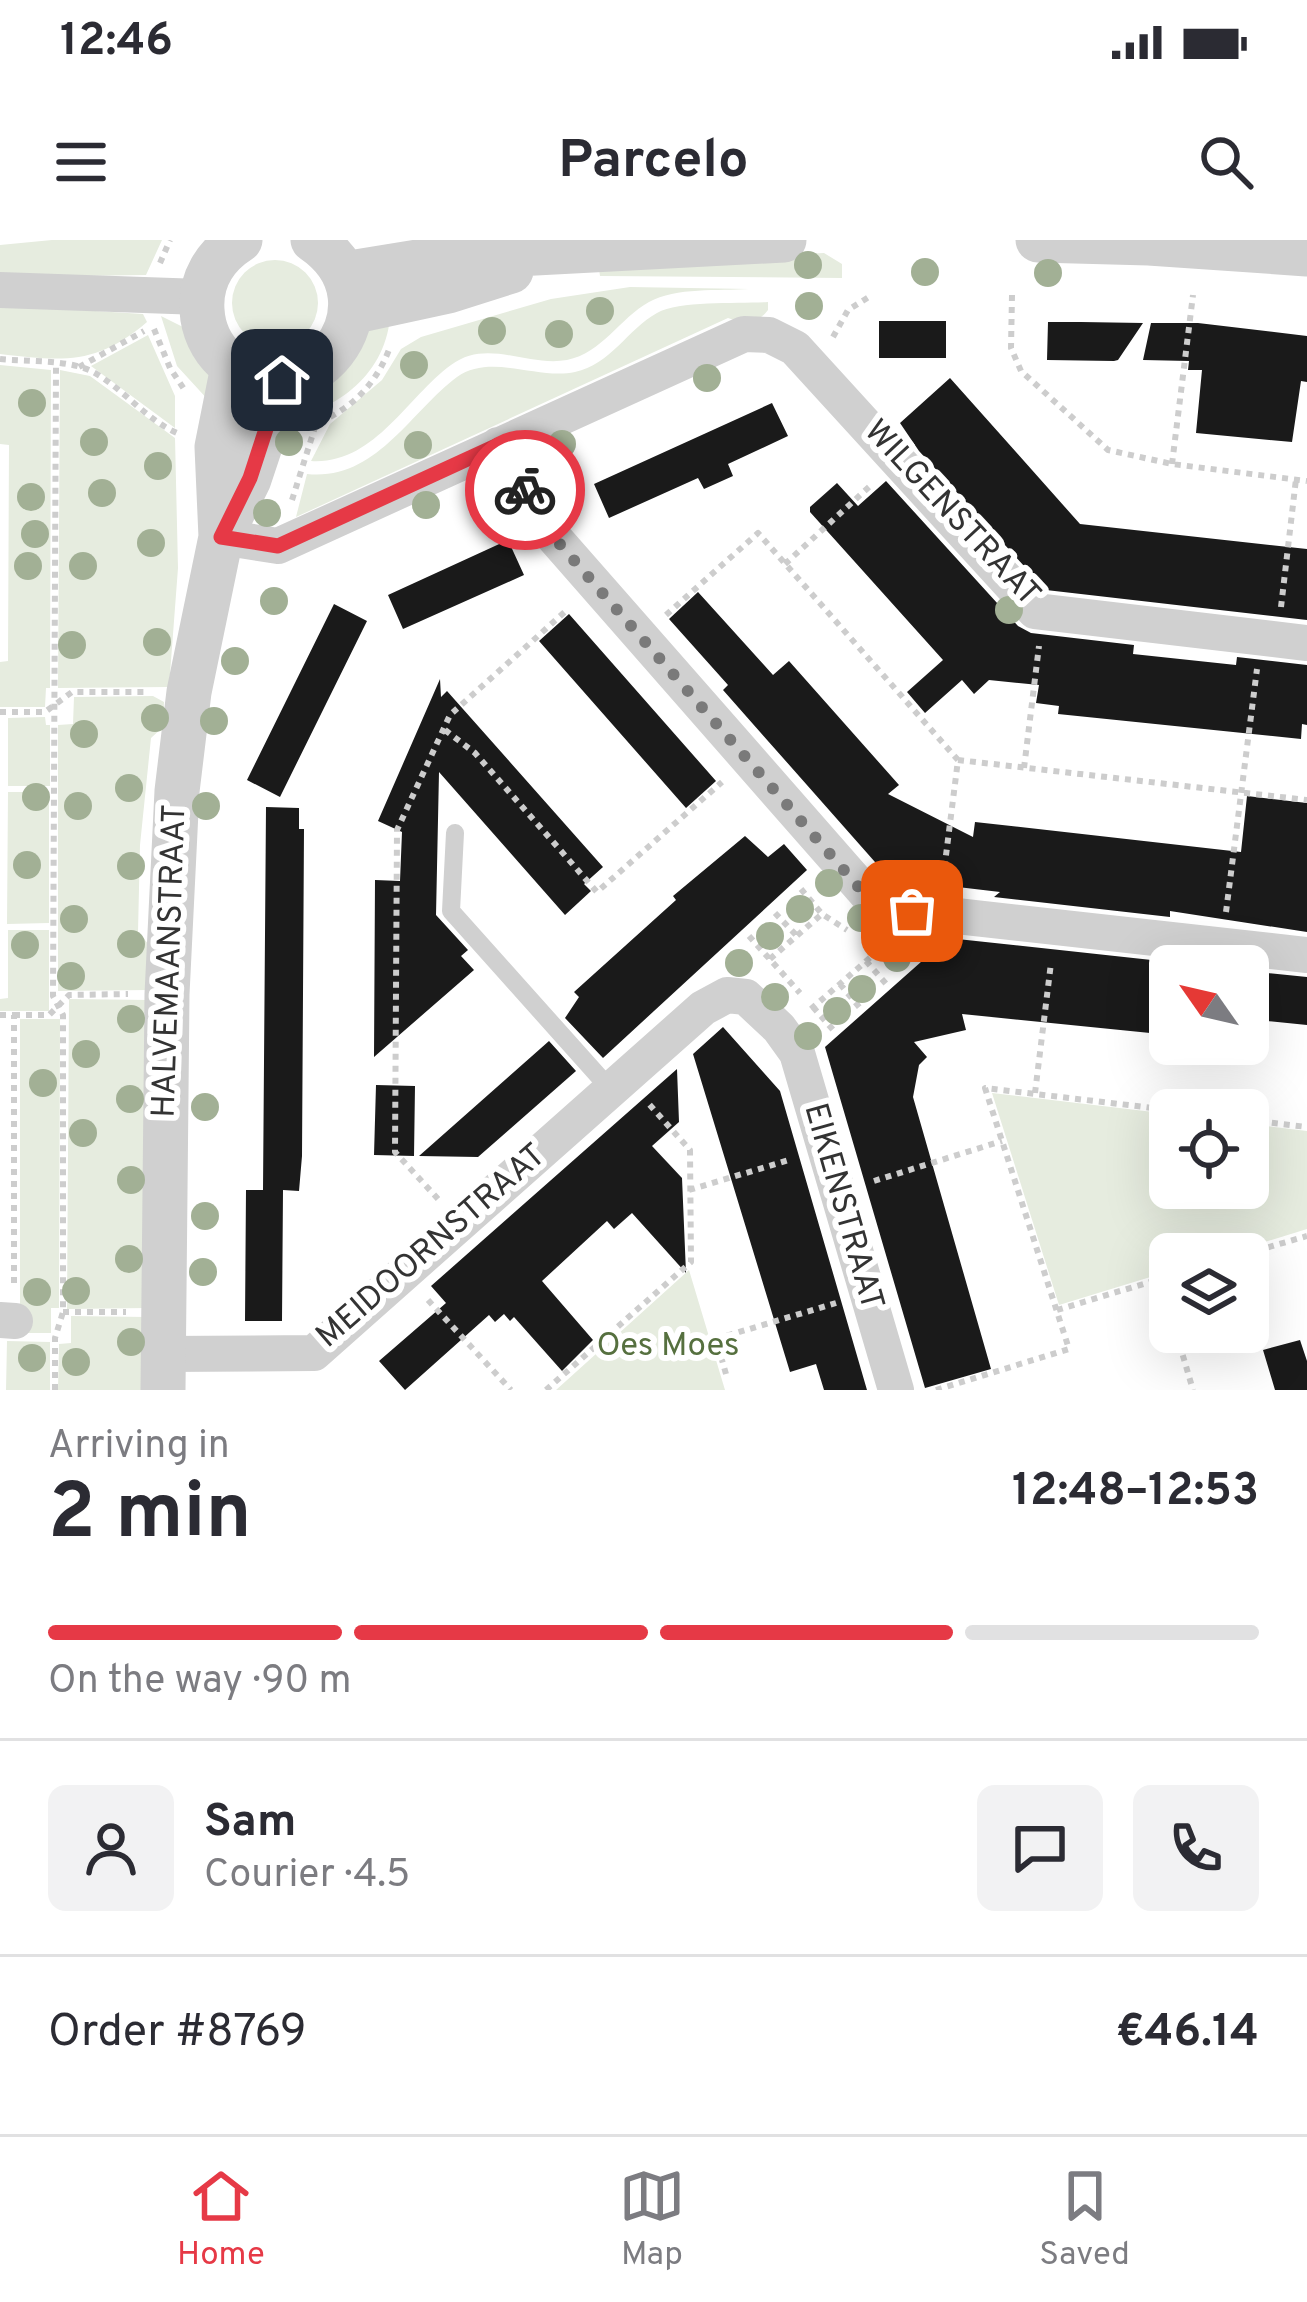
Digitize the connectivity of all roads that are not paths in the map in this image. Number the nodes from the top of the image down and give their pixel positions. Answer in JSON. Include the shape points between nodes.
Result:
{"nodes":[{"id":1,"x":240,"y":240,"type":"edge"},
{"id":2,"x":313,"y":240,"type":"edge"},
{"id":3,"x":784,"y":240,"type":"edge"},
{"id":4,"x":1038,"y":240,"type":"edge"},
{"id":5,"x":1307,"y":254,"type":"edge"},
{"id":6,"x":0,"y":290,"type":"edge"},
{"id":7,"x":348,"y":293,"type":"junction"},
{"id":8,"x":202,"y":297,"type":"junction"},
{"id":9,"x":233,"y":368,"type":"junction"},
{"id":10,"x":282,"y":380,"type":"junction"},
{"id":11,"x":498,"y":445,"type":"junction"},
{"id":12,"x":221,"y":537,"type":"junction"},
{"id":13,"x":1294,"y":630,"type":"edge"},
{"id":14,"x":455,"y":833,"type":"dead end"},
{"id":15,"x":1307,"y":955,"type":"edge"},
{"id":16,"x":778,"y":1028,"type":"joint"},
{"id":17,"x":627,"y":1094,"type":"junction"},
{"id":18,"x":163,"y":1372,"type":"edge"},
{"id":19,"x":896,"y":1390,"type":"edge"}],
"edges":[{"from":1,"to":8,"type":"street","via":[[218,257]]},
{"from":2,"to":7,"type":"street","via":[[333,256]]},
{"from":3,"to":7,"type":"street","via":[[442,258]]},
{"from":4,"to":5,"type":"street"},
{"from":6,"to":8,"type":"street"},
{"from":7,"to":10,"type":"street","via":[[336,351]]},
{"from":8,"to":9,"type":"street","via":[[208,337]]},
{"from":9,"to":10,"type":"street"},
{"from":9,"to":12,"type":"street","name":"HALVEMAANSTRAAT","via":[[217,447]]},
{"from":10,"to":12,"type":"street","name":"HALVEMAANSTRAAT"},
{"from":11,"to":12,"type":"street","via":[[278,546]]},
{"from":11,"to":13,"type":"street","name":"WILGENSTRAAT","via":[[744,334],[769,335],[795,348],[1035,611]]},
{"from":11,"to":15,"type":"street","via":[[551,534],[863,892],[886,908]]},
{"from":12,"to":18,"type":"street","name":"HALVEMAANSTRAAT","via":[[177,791]]},
{"from":14,"to":17,"type":"lane","via":[[451,911]]},
{"from":16,"to":17,"type":"street","name":"MEIDOORNSTRAAT","via":[[746,998],[721,997]]},
{"from":16,"to":19,"type":"street","name":"EIKENSTRAAT","via":[[797,1053]]},
{"from":17,"to":18,"type":"street","name":"MEIDOORNSTRAAT","via":[[314,1353]]}]}
